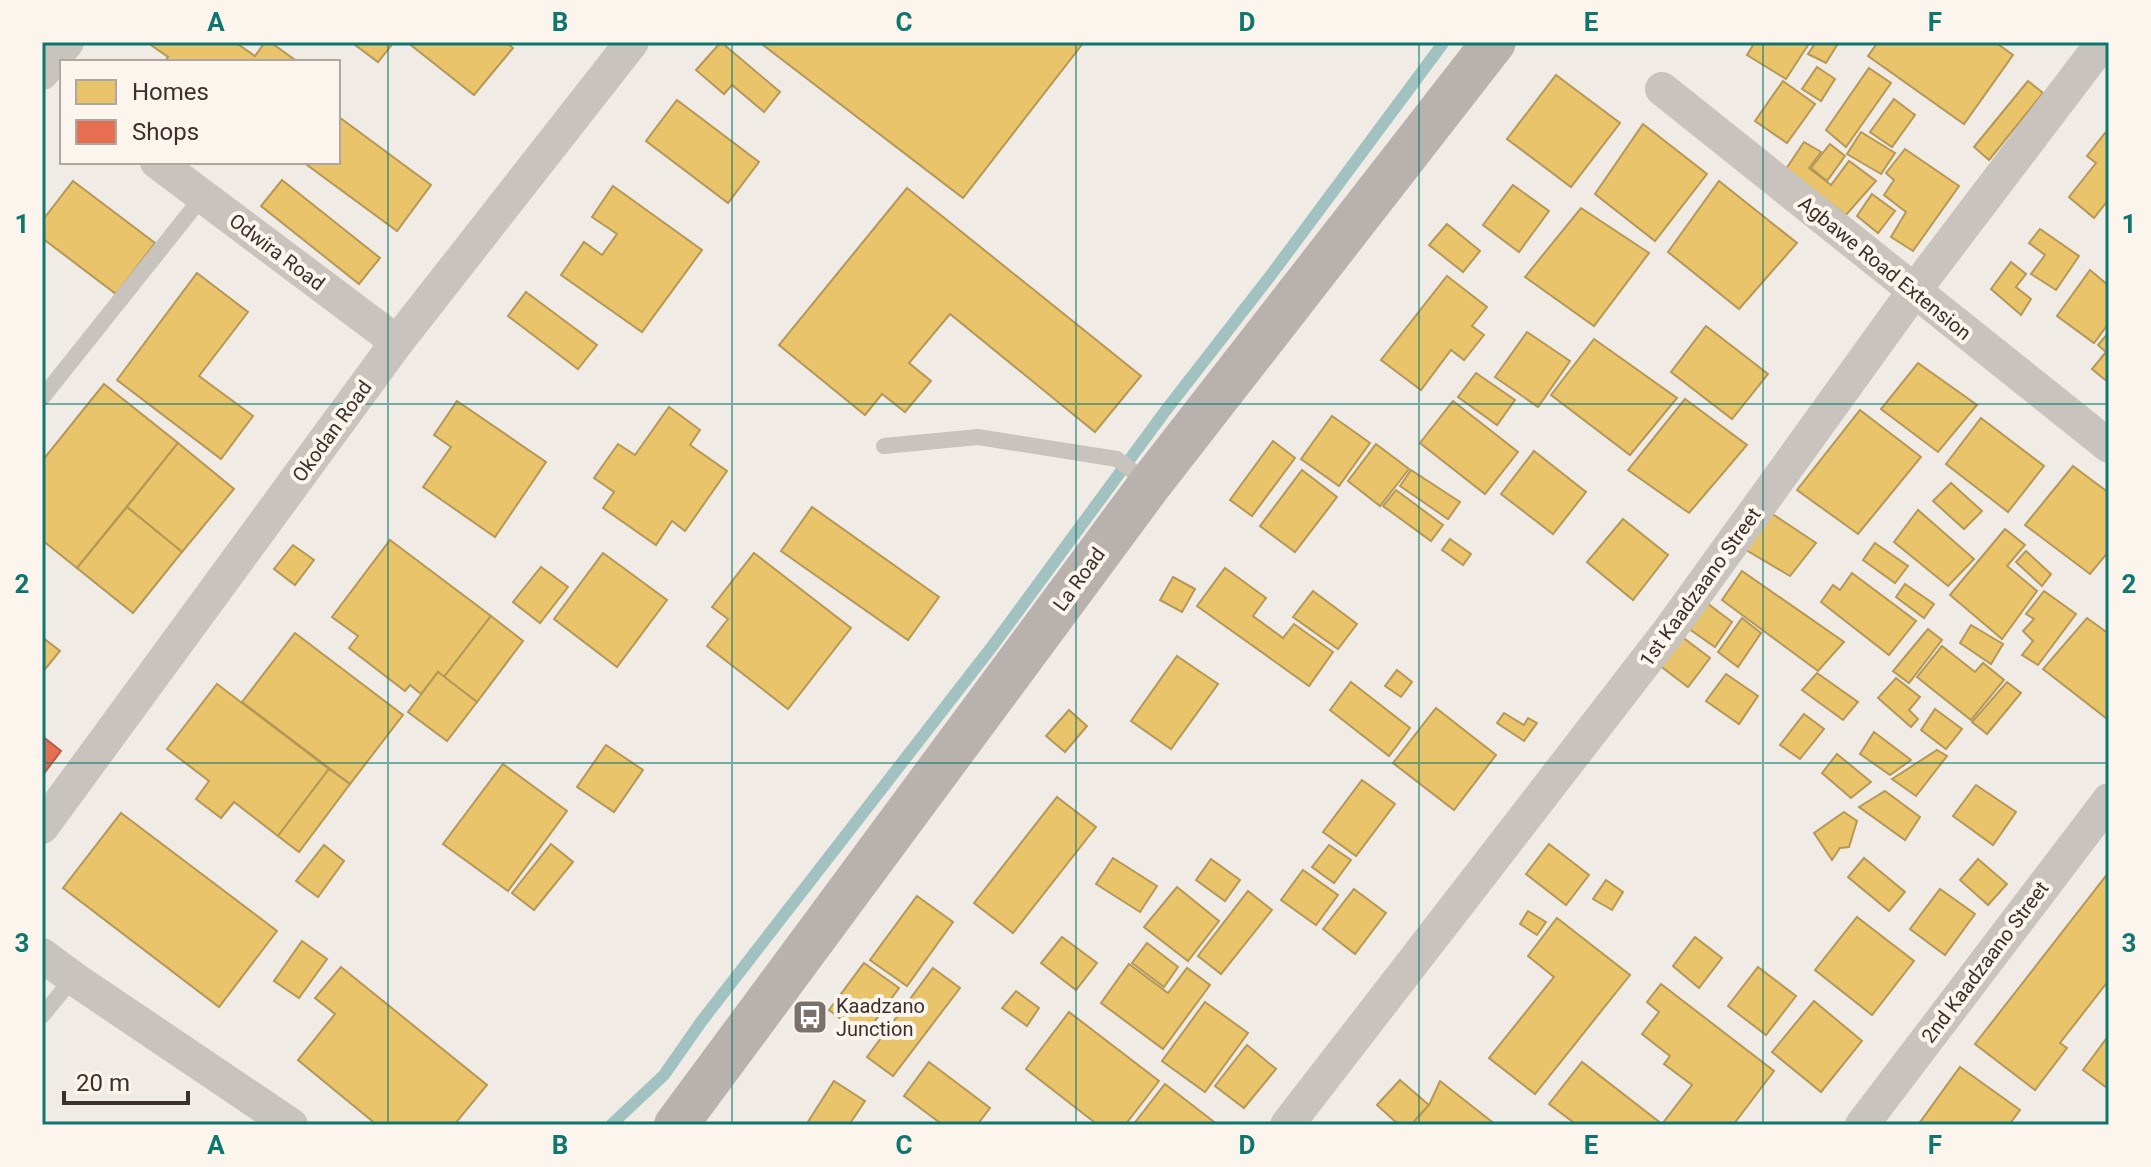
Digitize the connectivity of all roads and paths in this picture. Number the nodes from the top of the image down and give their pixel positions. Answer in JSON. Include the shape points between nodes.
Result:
{"nodes":[{"id":1,"x":67,"y":42,"type":"edge"},
{"id":2,"x":632,"y":42,"type":"edge"},
{"id":3,"x":1494,"y":42,"type":"edge"},
{"id":4,"x":2103,"y":42,"type":"edge"},
{"id":5,"x":42,"y":74,"type":"edge"},
{"id":6,"x":60,"y":89,"type":"edge"},
{"id":7,"x":1662,"y":89,"type":"dead end"},
{"id":8,"x":160,"y":164,"type":"edge"},
{"id":9,"x":203,"y":196,"type":"junction"},
{"id":10,"x":1914,"y":291,"type":"junction"},
{"id":11,"x":397,"y":342,"type":"junction"},
{"id":12,"x":42,"y":398,"type":"edge"},
{"id":13,"x":884,"y":446,"type":"dead end"},
{"id":14,"x":2109,"y":446,"type":"edge"},
{"id":15,"x":1132,"y":470,"type":"junction"},
{"id":16,"x":2109,"y":800,"type":"edge"},
{"id":17,"x":42,"y":827,"type":"edge"},
{"id":18,"x":42,"y":955,"type":"edge"},
{"id":19,"x":73,"y":978,"type":"junction"},
{"id":20,"x":42,"y":1016,"type":"edge"},
{"id":21,"x":291,"y":1125,"type":"edge"},
{"id":22,"x":676,"y":1125,"type":"edge"},
{"id":23,"x":1287,"y":1125,"type":"edge"},
{"id":24,"x":1862,"y":1125,"type":"edge"}],
"edges":[{"from":1,"to":5,"type":"street"},
{"from":2,"to":11,"type":"street","name":"Okodan Road"},
{"from":3,"to":15,"type":"main road","name":"La Road"},
{"from":4,"to":10,"type":"street","name":"1st Kaadzaano Street"},
{"from":5,"to":6,"type":"street"},
{"from":7,"to":10,"type":"street","name":"Agbawe Road Extension"},
{"from":8,"to":9,"type":"street","name":"Odwira Road"},
{"from":9,"to":11,"type":"street","name":"Odwira Road"},
{"from":9,"to":12,"type":"lane"},
{"from":10,"to":14,"type":"street","name":"Agbawe Road Extension"},
{"from":10,"to":23,"type":"street","name":"1st Kaadzaano Street","via":[[1669,631]]},
{"from":11,"to":17,"type":"street","name":"Okodan Road"},
{"from":13,"to":15,"type":"lane","via":[[978,437]]},
{"from":15,"to":22,"type":"main road","name":"La Road"},
{"from":16,"to":24,"type":"street","name":"2nd Kaadzaano Street"},
{"from":18,"to":19,"type":"street"},
{"from":19,"to":20,"type":"lane"},
{"from":19,"to":21,"type":"street"}]}
